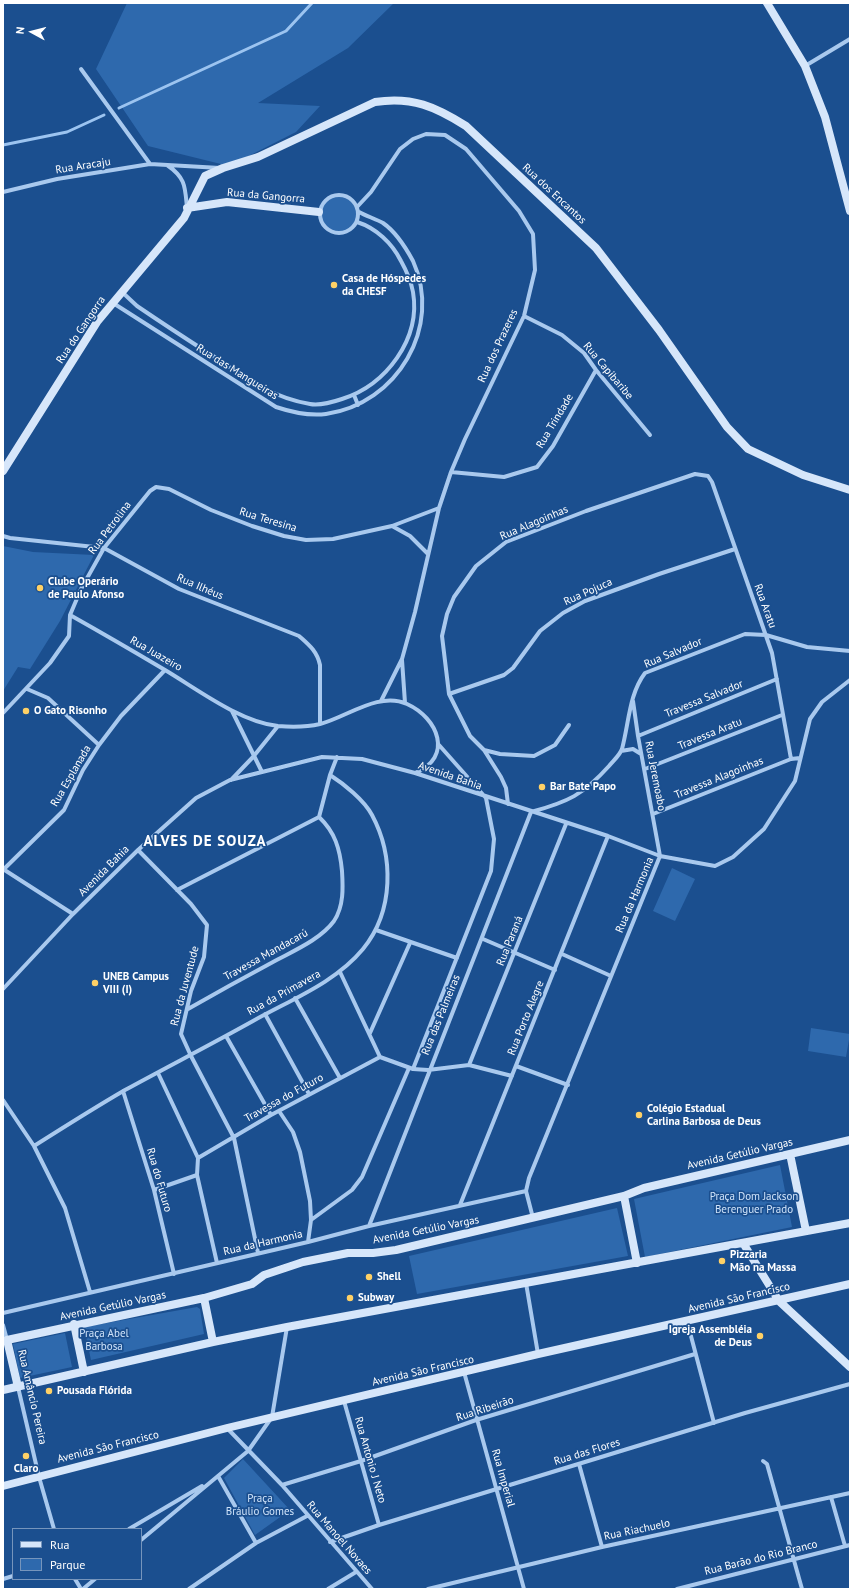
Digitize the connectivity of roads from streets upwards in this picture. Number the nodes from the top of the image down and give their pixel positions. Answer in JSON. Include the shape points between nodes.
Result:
{"nodes":[{"id":1,"x":767,"y":3,"type":"edge"},
{"id":2,"x":850,"y":39,"type":"edge"},
{"id":3,"x":805,"y":66,"type":"junction"},
{"id":4,"x":81,"y":69,"type":"dead end"},
{"id":5,"x":150,"y":164,"type":"junction"},
{"id":6,"x":167,"y":165,"type":"junction"},
{"id":7,"x":223,"y":168,"type":"junction"},
{"id":8,"x":3,"y":192,"type":"edge"},
{"id":9,"x":847,"y":196,"type":"edge"},
{"id":10,"x":357,"y":206,"type":"junction"},
{"id":11,"x":188,"y":208,"type":"junction"},
{"id":12,"x":850,"y":211,"type":"edge"},
{"id":13,"x":319,"y":212,"type":"junction"},
{"id":14,"x":359,"y":212,"type":"junction"},
{"id":15,"x":357,"y":222,"type":"junction"},
{"id":16,"x":406,"y":247,"type":"junction"},
{"id":17,"x":397,"y":253,"type":"junction"},
{"id":18,"x":122,"y":291,"type":"junction"},
{"id":19,"x":113,"y":303,"type":"junction"},
{"id":20,"x":524,"y":316,"type":"junction"},
{"id":21,"x":409,"y":335,"type":"junction"},
{"id":22,"x":418,"y":338,"type":"junction"},
{"id":23,"x":232,"y":369,"type":"junction"},
{"id":24,"x":596,"y":370,"type":"junction"},
{"id":25,"x":388,"y":372,"type":"junction"},
{"id":26,"x":226,"y":377,"type":"junction"},
{"id":27,"x":394,"y":379,"type":"junction"},
{"id":28,"x":354,"y":395,"type":"junction"},
{"id":29,"x":312,"y":405,"type":"junction"},
{"id":30,"x":358,"y":405,"type":"junction"},
{"id":31,"x":311,"y":414,"type":"junction"},
{"id":32,"x":650,"y":435,"type":"dead end"},
{"id":33,"x":3,"y":471,"type":"edge"},
{"id":34,"x":451,"y":472,"type":"junction"},
{"id":35,"x":694,"y":474,"type":"joint"},
{"id":36,"x":169,"y":489,"type":"joint"},
{"id":37,"x":850,"y":490,"type":"edge"},
{"id":38,"x":439,"y":508,"type":"junction"},
{"id":39,"x":392,"y":526,"type":"junction"},
{"id":40,"x":3,"y":536,"type":"edge"},
{"id":41,"x":104,"y":548,"type":"junction"},
{"id":42,"x":735,"y":549,"type":"junction"},
{"id":43,"x":428,"y":554,"type":"junction"},
{"id":44,"x":70,"y":615,"type":"junction"},
{"id":45,"x":766,"y":635,"type":"junction"},
{"id":46,"x":850,"y":651,"type":"edge"},
{"id":47,"x":402,"y":659,"type":"junction"},
{"id":48,"x":165,"y":670,"type":"junction"},
{"id":49,"x":777,"y":679,"type":"junction"},
{"id":50,"x":850,"y":680,"type":"edge"},
{"id":51,"x":27,"y":689,"type":"junction"},
{"id":52,"x":449,"y":694,"type":"junction"},
{"id":53,"x":633,"y":698,"type":"junction"},
{"id":54,"x":381,"y":701,"type":"junction"},
{"id":55,"x":405,"y":703,"type":"junction"},
{"id":56,"x":232,"y":711,"type":"junction"},
{"id":57,"x":3,"y":713,"type":"edge"},
{"id":58,"x":782,"y":715,"type":"junction"},
{"id":59,"x":320,"y":724,"type":"junction"},
{"id":60,"x":569,"y":725,"type":"dead end"},
{"id":61,"x":278,"y":726,"type":"junction"},
{"id":62,"x":638,"y":736,"type":"junction"},
{"id":63,"x":99,"y":745,"type":"junction"},
{"id":64,"x":440,"y":745,"type":"junction"},
{"id":65,"x":484,"y":750,"type":"junction"},
{"id":66,"x":621,"y":751,"type":"junction"},
{"id":67,"x":642,"y":754,"type":"junction"},
{"id":68,"x":337,"y":757,"type":"junction"},
{"id":69,"x":253,"y":758,"type":"junction"},
{"id":70,"x":800,"y":758,"type":"junction"},
{"id":71,"x":791,"y":759,"type":"junction"},
{"id":72,"x":645,"y":769,"type":"junction"},
{"id":73,"x":262,"y":772,"type":"junction"},
{"id":74,"x":415,"y":773,"type":"junction"},
{"id":75,"x":330,"y":776,"type":"junction"},
{"id":76,"x":230,"y":780,"type":"junction"},
{"id":77,"x":486,"y":798,"type":"junction"},
{"id":78,"x":508,"y":804,"type":"junction"},
{"id":79,"x":531,"y":812,"type":"junction"},
{"id":80,"x":653,"y":814,"type":"junction"},
{"id":81,"x":319,"y":817,"type":"junction"},
{"id":82,"x":566,"y":824,"type":"junction"},
{"id":83,"x":608,"y":836,"type":"junction"},
{"id":84,"x":138,"y":850,"type":"junction"},
{"id":85,"x":660,"y":856,"type":"junction"},
{"id":86,"x":3,"y":869,"type":"edge"},
{"id":87,"x":177,"y":890,"type":"junction"},
{"id":88,"x":73,"y":914,"type":"junction"},
{"id":89,"x":376,"y":930,"type":"junction"},
{"id":90,"x":483,"y":939,"type":"junction"},
{"id":91,"x":410,"y":943,"type":"junction"},
{"id":92,"x":514,"y":954,"type":"junction"},
{"id":93,"x":562,"y":954,"type":"junction"},
{"id":94,"x":457,"y":958,"type":"junction"},
{"id":95,"x":555,"y":970,"type":"junction"},
{"id":96,"x":340,"y":972,"type":"junction"},
{"id":97,"x":611,"y":976,"type":"junction"},
{"id":98,"x":4,"y":986,"type":"edge"},
{"id":99,"x":295,"y":998,"type":"junction"},
{"id":100,"x":188,"y":1009,"type":"junction"},
{"id":101,"x":265,"y":1014,"type":"junction"},
{"id":102,"x":370,"y":1033,"type":"junction"},
{"id":103,"x":226,"y":1036,"type":"junction"},
{"id":104,"x":191,"y":1056,"type":"junction"},
{"id":105,"x":380,"y":1057,"type":"junction"},
{"id":106,"x":469,"y":1065,"type":"junction"},
{"id":107,"x":516,"y":1066,"type":"junction"},
{"id":108,"x":411,"y":1068,"type":"junction"},
{"id":109,"x":428,"y":1070,"type":"junction"},
{"id":110,"x":158,"y":1073,"type":"junction"},
{"id":111,"x":512,"y":1076,"type":"junction"},
{"id":112,"x":340,"y":1078,"type":"junction"},
{"id":113,"x":568,"y":1085,"type":"junction"},
{"id":114,"x":123,"y":1091,"type":"junction"},
{"id":115,"x":309,"y":1094,"type":"junction"},
{"id":116,"x":3,"y":1100,"type":"edge"},
{"id":117,"x":279,"y":1111,"type":"junction"},
{"id":118,"x":271,"y":1115,"type":"junction"},
{"id":119,"x":234,"y":1138,"type":"junction"},
{"id":120,"x":850,"y":1140,"type":"edge"},
{"id":121,"x":34,"y":1146,"type":"junction"},
{"id":122,"x":790,"y":1154,"type":"junction"},
{"id":123,"x":198,"y":1158,"type":"junction"},
{"id":124,"x":197,"y":1175,"type":"junction"},
{"id":125,"x":154,"y":1190,"type":"junction"},
{"id":126,"x":526,"y":1191,"type":"junction"},
{"id":127,"x":624,"y":1196,"type":"junction"},
{"id":128,"x":460,"y":1205,"type":"junction"},
{"id":129,"x":533,"y":1218,"type":"junction"},
{"id":130,"x":311,"y":1220,"type":"junction"},
{"id":131,"x":850,"y":1223,"type":"edge"},
{"id":132,"x":369,"y":1226,"type":"junction"},
{"id":133,"x":806,"y":1231,"type":"junction"},
{"id":134,"x":308,"y":1242,"type":"junction"},
{"id":135,"x":743,"y":1243,"type":"junction"},
{"id":136,"x":258,"y":1253,"type":"junction"},
{"id":137,"x":217,"y":1263,"type":"junction"},
{"id":138,"x":637,"y":1263,"type":"junction"},
{"id":139,"x":174,"y":1274,"type":"junction"},
{"id":140,"x":526,"y":1284,"type":"junction"},
{"id":141,"x":850,"y":1284,"type":"edge"},
{"id":142,"x":90,"y":1292,"type":"junction"},
{"id":143,"x":204,"y":1298,"type":"junction"},
{"id":144,"x":780,"y":1301,"type":"junction"},
{"id":145,"x":3,"y":1313,"type":"edge"},
{"id":146,"x":687,"y":1321,"type":"junction"},
{"id":147,"x":74,"y":1324,"type":"junction"},
{"id":148,"x":3,"y":1325,"type":"edge"},
{"id":149,"x":287,"y":1327,"type":"junction"},
{"id":150,"x":7,"y":1340,"type":"junction"},
{"id":151,"x":213,"y":1342,"type":"junction"},
{"id":152,"x":538,"y":1354,"type":"junction"},
{"id":153,"x":695,"y":1354,"type":"junction"},
{"id":154,"x":850,"y":1367,"type":"edge"},
{"id":155,"x":84,"y":1372,"type":"junction"},
{"id":156,"x":464,"y":1372,"type":"junction"},
{"id":157,"x":850,"y":1384,"type":"edge"},
{"id":158,"x":18,"y":1387,"type":"junction"},
{"id":159,"x":3,"y":1390,"type":"edge"},
{"id":160,"x":344,"y":1401,"type":"junction"},
{"id":161,"x":272,"y":1417,"type":"junction"},
{"id":162,"x":476,"y":1420,"type":"junction"},
{"id":163,"x":714,"y":1423,"type":"junction"},
{"id":164,"x":227,"y":1428,"type":"junction"},
{"id":165,"x":248,"y":1451,"type":"junction"},
{"id":166,"x":361,"y":1461,"type":"junction"},
{"id":167,"x":763,"y":1461,"type":"dead end"},
{"id":168,"x":579,"y":1464,"type":"junction"},
{"id":169,"x":218,"y":1476,"type":"junction"},
{"id":170,"x":39,"y":1477,"type":"junction"},
{"id":171,"x":212,"y":1480,"type":"junction"},
{"id":172,"x":282,"y":1485,"type":"junction"},
{"id":173,"x":3,"y":1486,"type":"edge"},
{"id":174,"x":498,"y":1490,"type":"junction"},
{"id":175,"x":850,"y":1493,"type":"edge"},
{"id":176,"x":831,"y":1497,"type":"junction"},
{"id":177,"x":780,"y":1509,"type":"junction"},
{"id":178,"x":307,"y":1516,"type":"junction"},
{"id":179,"x":379,"y":1525,"type":"junction"},
{"id":180,"x":54,"y":1528,"type":"edge"},
{"id":181,"x":131,"y":1528,"type":"edge"},
{"id":182,"x":142,"y":1539,"type":"edge"},
{"id":183,"x":330,"y":1542,"type":"junction"},
{"id":184,"x":256,"y":1543,"type":"junction"},
{"id":185,"x":848,"y":1546,"type":"edge"},
{"id":186,"x":602,"y":1547,"type":"junction"},
{"id":187,"x":795,"y":1559,"type":"junction"},
{"id":188,"x":518,"y":1567,"type":"junction"},
{"id":189,"x":356,"y":1572,"type":"junction"},
{"id":190,"x":75,"y":1580,"type":"edge"},
{"id":191,"x":94,"y":1580,"type":"edge"},
{"id":192,"x":82,"y":1589,"type":"edge"},
{"id":193,"x":189,"y":1589,"type":"edge"},
{"id":194,"x":328,"y":1589,"type":"edge"},
{"id":195,"x":372,"y":1589,"type":"edge"},
{"id":196,"x":428,"y":1589,"type":"edge"},
{"id":197,"x":524,"y":1589,"type":"edge"},
{"id":198,"x":677,"y":1589,"type":"edge"},
{"id":199,"x":802,"y":1589,"type":"edge"}],
"edges":[{"from":1,"to":3,"type":"street"},
{"from":2,"to":3,"type":"street"},
{"from":3,"to":9,"type":"street","via":[[825,117]]},
{"from":4,"to":5,"type":"street"},
{"from":5,"to":6,"type":"street","name":"Rua Aracaju"},
{"from":5,"to":8,"type":"street","name":"Rua Aracaju","via":[[57,179]]},
{"from":6,"to":7,"type":"street","name":"Rua Aracaju"},
{"from":6,"to":11,"type":"street","via":[[182,179]]},
{"from":7,"to":11,"type":"street","name":"Rua dos Encantos","via":[[205,176]]},
{"from":7,"to":37,"type":"street","name":"Rua dos Encantos","via":[[258,157],[375,102],[416,102],[444,112],[466,126],[596,248],[659,330],[727,427],[748,449],[803,475]]},
{"from":9,"to":12,"type":"street"},
{"from":10,"to":13,"type":"street","via":[[348,197],[336,194],[324,200]]},
{"from":10,"to":14,"type":"street"},
{"from":10,"to":20,"type":"street","name":"Rua dos Prazeres","via":[[371,192],[400,150],[413,139],[426,134],[445,136],[466,149],[519,210],[533,234],[535,270]]},
{"from":11,"to":13,"type":"street","name":"Rua da Gangorra","via":[[227,202]]},
{"from":11,"to":18,"type":"street","name":"Rua do Gangorra","via":[[184,218]]},
{"from":13,"to":15,"type":"street","via":[[323,227],[336,234],[344,234]]},
{"from":14,"to":15,"type":"street"},
{"from":14,"to":16,"type":"street","name":"Rua das Mangueiras","via":[[384,224]]},
{"from":15,"to":17,"type":"street","name":"Rua das Mangueiras","via":[[366,224],[384,237]]},
{"from":16,"to":17,"type":"street"},
{"from":16,"to":22,"type":"street","name":"Rua das Mangueiras","via":[[416,268],[422,290]]},
{"from":17,"to":21,"type":"street","name":"Rua das Mangueiras","via":[[407,272],[413,292]]},
{"from":18,"to":19,"type":"street","name":"Rua do Gangorra"},
{"from":18,"to":23,"type":"street","name":"Rua das Mangueiras","via":[[137,306]]},
{"from":19,"to":26,"type":"street","name":"Rua das Mangueiras"},
{"from":19,"to":33,"type":"street","name":"Rua do Gangorra","via":[[97,322]]},
{"from":20,"to":24,"type":"street","name":"Rua Capibaribe","via":[[562,335],[584,353]]},
{"from":20,"to":34,"type":"street","name":"Rua dos Prazeres"},
{"from":21,"to":22,"type":"street"},
{"from":21,"to":25,"type":"street","name":"Rua das Mangueiras"},
{"from":22,"to":27,"type":"street","name":"Rua das Mangueiras"},
{"from":23,"to":26,"type":"street"},
{"from":23,"to":29,"type":"street","name":"Rua das Mangueiras","via":[[248,381],[272,393]]},
{"from":24,"to":32,"type":"street","name":"Rua Capibaribe"},
{"from":24,"to":34,"type":"street","name":"Rua Trindade","via":[[553,446],[537,467],[504,477]]},
{"from":25,"to":27,"type":"street"},
{"from":25,"to":28,"type":"street","name":"Rua das Mangueiras"},
{"from":26,"to":31,"type":"street","name":"Rua das Mangueiras","via":[[276,407]]},
{"from":27,"to":30,"type":"street","name":"Rua das Mangueiras","via":[[376,395]]},
{"from":28,"to":29,"type":"street","name":"Rua das Mangueiras","via":[[334,402]]},
{"from":28,"to":30,"type":"street"},
{"from":29,"to":31,"type":"street"},
{"from":30,"to":31,"type":"street","name":"Rua das Mangueiras","via":[[326,414]]},
{"from":34,"to":38,"type":"street","name":"Rua dos Prazeres"},
{"from":35,"to":42,"type":"street","name":"Rua Aratu","via":[[708,476],[712,482]]},
{"from":35,"to":52,"type":"street","name":"Rua Alagoinhas","via":[[506,542],[476,566],[454,597],[442,636]]},
{"from":36,"to":39,"type":"street","name":"Rua Teresina","via":[[211,510],[252,526],[299,539],[333,538]]},
{"from":36,"to":41,"type":"street","name":"Rua Petrolina","via":[[156,487],[150,491]]},
{"from":38,"to":39,"type":"street","name":"Rua Teresina"},
{"from":38,"to":43,"type":"street","name":"Rua dos Prazeres"},
{"from":39,"to":43,"type":"street","via":[[410,536]]},
{"from":40,"to":41,"type":"street","name":"Rua Ilhéus"},
{"from":41,"to":44,"type":"street","name":"Rua Petrolina"},
{"from":41,"to":59,"type":"street","name":"Rua Ilhéus","via":[[179,589],[299,636],[318,655]]},
{"from":42,"to":45,"type":"street","name":"Rua Aratu"},
{"from":42,"to":52,"type":"street","name":"Rua Pojuca","via":[[585,601],[563,613],[540,631],[513,668],[504,675]]},
{"from":43,"to":47,"type":"street","name":"Rua dos Prazeres"},
{"from":44,"to":48,"type":"street","name":"Rua Juazeiro"},
{"from":44,"to":51,"type":"street","name":"Rua Petrolina","via":[[69,636]]},
{"from":45,"to":46,"type":"street","name":"Rua Salvador","via":[[807,647]]},
{"from":45,"to":49,"type":"street","name":"Rua Aratu"},
{"from":45,"to":53,"type":"street","name":"Rua Salvador","via":[[745,634],[657,667],[645,673],[637,683]]},
{"from":47,"to":54,"type":"street","name":"Rua dos Prazeres"},
{"from":47,"to":55,"type":"street","name":"Rua dos Prazeres"},
{"from":48,"to":56,"type":"street","name":"Rua Juazeiro"},
{"from":48,"to":63,"type":"street","name":"Rua Esplanada","via":[[121,716]]},
{"from":49,"to":58,"type":"street","name":"Rua Aratu"},
{"from":49,"to":62,"type":"street","name":"Travessa Salvador"},
{"from":50,"to":70,"type":"street","name":"Rua da Harmonia","via":[[822,702],[810,719]]},
{"from":51,"to":57,"type":"street","name":"Rua Petrolina"},
{"from":51,"to":63,"type":"street","via":[[48,698]]},
{"from":52,"to":65,"type":"street","name":"Rua Alagoinhas","via":[[470,736]]},
{"from":53,"to":62,"type":"street","name":"Rua Jeremoabo"},
{"from":53,"to":66,"type":"street","name":"Rua Salvador"},
{"from":54,"to":55,"type":"street"},
{"from":54,"to":59,"type":"street","name":"Rua Juazeiro"},
{"from":55,"to":64,"type":"street","via":[[417,709],[427,719]]},
{"from":56,"to":61,"type":"street","name":"Rua Juazeiro"},
{"from":56,"to":69,"type":"street"},
{"from":58,"to":71,"type":"street","name":"Rua Aratu"},
{"from":58,"to":72,"type":"street","name":"Travessa Aratu"},
{"from":59,"to":61,"type":"street","name":"Rua Juazeiro"},
{"from":60,"to":65,"type":"street","via":[[555,745],[534,756],[500,754]]},
{"from":61,"to":69,"type":"street","name":"Avenida Bahia"},
{"from":62,"to":67,"type":"street","name":"Rua Jeremoabo"},
{"from":63,"to":86,"type":"street","name":"Rua Esplanada","via":[[83,770],[64,810]]},
{"from":64,"to":74,"type":"street","via":[[434,760],[426,769]]},
{"from":64,"to":77,"type":"street"},
{"from":65,"to":78,"type":"street","name":"Rua Alagoinhas","via":[[506,788]]},
{"from":66,"to":67,"type":"street","via":[[632,749]]},
{"from":66,"to":79,"type":"street","name":"Rua Salvador","via":[[594,783],[579,795]]},
{"from":67,"to":72,"type":"street","name":"Rua Jeremoabo"},
{"from":68,"to":73,"type":"street","name":"Avenida Bahia","via":[[322,757]]},
{"from":68,"to":74,"type":"street","name":"Avenida Bahia","via":[[362,759]]},
{"from":68,"to":75,"type":"street"},
{"from":69,"to":73,"type":"street"},
{"from":69,"to":76,"type":"street","name":"Avenida Bahia"},
{"from":70,"to":71,"type":"street","name":"Travessa Alagoinhas"},
{"from":70,"to":85,"type":"street","name":"Rua da Harmonia","via":[[795,781],[764,829],[733,857],[716,866],[708,866],[680,858]]},
{"from":71,"to":80,"type":"street","name":"Travessa Alagoinhas"},
{"from":72,"to":80,"type":"street","name":"Rua Jeremoabo"},
{"from":73,"to":76,"type":"street","name":"Avenida Bahia"},
{"from":74,"to":77,"type":"street","name":"Avenida Bahia"},
{"from":75,"to":81,"type":"street"},
{"from":75,"to":89,"type":"street","name":"Rua da Primavera","via":[[345,785],[371,814],[383,840],[388,869],[388,890]]},
{"from":76,"to":84,"type":"street","name":"Avenida Bahia","via":[[196,798]]},
{"from":77,"to":78,"type":"street","name":"Avenida Bahia"},
{"from":77,"to":94,"type":"street","name":"Rua das Palmeiras","via":[[494,839],[491,871]]},
{"from":78,"to":79,"type":"street","name":"Avenida Bahia"},
{"from":79,"to":82,"type":"street","name":"Avenida Bahia"},
{"from":79,"to":90,"type":"street","name":"Rua das Palmeiras"},
{"from":80,"to":85,"type":"street","name":"Rua Jeremoabo"},
{"from":81,"to":87,"type":"street"},
{"from":81,"to":100,"type":"street","name":"Travessa Mandacarú","via":[[329,826],[336,838],[341,855],[343,891],[334,921],[314,939]]},
{"from":82,"to":83,"type":"street","name":"Avenida Bahia"},
{"from":82,"to":92,"type":"street","name":"Rua Paraná"},
{"from":83,"to":85,"type":"street","name":"Avenida Bahia"},
{"from":83,"to":93,"type":"street","name":"Rua Porto Alegre"},
{"from":84,"to":87,"type":"street","name":"Rua da Juventude"},
{"from":84,"to":88,"type":"street","name":"Avenida Bahia"},
{"from":85,"to":97,"type":"street","name":"Rua da Harmonia"},
{"from":86,"to":88,"type":"street"},
{"from":87,"to":100,"type":"street","name":"Rua da Juventude","via":[[207,925],[204,957],[191,991]]},
{"from":88,"to":98,"type":"street","name":"Avenida Bahia"},
{"from":89,"to":91,"type":"street"},
{"from":89,"to":96,"type":"street","name":"Rua da Primavera","via":[[363,949]]},
{"from":90,"to":92,"type":"street"},
{"from":90,"to":109,"type":"street","name":"Rua das Palmeiras"},
{"from":91,"to":94,"type":"street"},
{"from":91,"to":102,"type":"street"},
{"from":92,"to":95,"type":"street"},
{"from":92,"to":106,"type":"street","name":"Rua Paraná"},
{"from":93,"to":95,"type":"street","name":"Rua Porto Alegre"},
{"from":93,"to":97,"type":"street"},
{"from":94,"to":108,"type":"street","name":"Rua das Palmeiras"},
{"from":95,"to":107,"type":"street","name":"Rua Porto Alegre"},
{"from":96,"to":99,"type":"street","name":"Rua da Primavera"},
{"from":96,"to":102,"type":"street"},
{"from":97,"to":113,"type":"street","name":"Rua da Harmonia"},
{"from":99,"to":101,"type":"street","name":"Rua da Primavera"},
{"from":99,"to":112,"type":"street"},
{"from":100,"to":104,"type":"street","name":"Rua da Juventude","via":[[181,1034]]},
{"from":101,"to":103,"type":"street","name":"Rua da Primavera"},
{"from":101,"to":115,"type":"street"},
{"from":102,"to":105,"type":"street"},
{"from":103,"to":104,"type":"street","name":"Rua da Primavera"},
{"from":103,"to":118,"type":"street"},
{"from":104,"to":110,"type":"street","name":"Rua da Primavera"},
{"from":104,"to":119,"type":"street","name":"Rua da Juventude"},
{"from":105,"to":108,"type":"street"},
{"from":105,"to":112,"type":"street","name":"Travessa do Futuro"},
{"from":106,"to":109,"type":"street"},
{"from":106,"to":111,"type":"street"},
{"from":107,"to":111,"type":"street","name":"Rua Porto Alegre"},
{"from":107,"to":113,"type":"street"},
{"from":108,"to":109,"type":"street"},
{"from":108,"to":130,"type":"street","name":"Rua das Palmeiras","via":[[362,1177],[352,1190]]},
{"from":109,"to":132,"type":"street","name":"Rua das Palmeiras"},
{"from":110,"to":114,"type":"street","name":"Rua da Primavera"},
{"from":110,"to":123,"type":"street"},
{"from":111,"to":128,"type":"street","name":"Rua Porto Alegre"},
{"from":112,"to":115,"type":"street","name":"Travessa do Futuro"},
{"from":113,"to":126,"type":"street","name":"Rua da Harmonia"},
{"from":114,"to":121,"type":"street","name":"Rua da Primavera"},
{"from":114,"to":125,"type":"street","name":"Rua do Futuro"},
{"from":115,"to":117,"type":"street","name":"Travessa do Futuro"},
{"from":116,"to":121,"type":"street"},
{"from":117,"to":118,"type":"street","name":"Travessa do Futuro"},
{"from":117,"to":130,"type":"street","via":[[293,1132],[300,1152],[310,1201]]},
{"from":118,"to":119,"type":"street","name":"Travessa do Futuro"},
{"from":119,"to":123,"type":"street","name":"Travessa do Futuro"},
{"from":119,"to":136,"type":"street","name":"Rua da Juventude"},
{"from":120,"to":122,"type":"street","name":"Avenida Getúlio Vargas"},
{"from":121,"to":142,"type":"street","via":[[65,1208]]},
{"from":122,"to":127,"type":"street","name":"Avenida Getúlio Vargas","via":[[644,1188]]},
{"from":122,"to":133,"type":"street"},
{"from":123,"to":124,"type":"street"},
{"from":124,"to":125,"type":"street"},
{"from":124,"to":137,"type":"street"},
{"from":125,"to":139,"type":"street","name":"Rua do Futuro"},
{"from":126,"to":128,"type":"street","name":"Rua da Harmonia"},
{"from":126,"to":129,"type":"street"},
{"from":127,"to":129,"type":"street","name":"Avenida Getúlio Vargas"},
{"from":127,"to":138,"type":"street"},
{"from":128,"to":132,"type":"street","name":"Rua da Harmonia"},
{"from":129,"to":143,"type":"street","name":"Avenida Getúlio Vargas","via":[[396,1250],[348,1253],[303,1262],[264,1275],[252,1284]]},
{"from":130,"to":134,"type":"street"},
{"from":131,"to":133,"type":"street"},
{"from":132,"to":134,"type":"street","name":"Rua da Harmonia"},
{"from":133,"to":135,"type":"street"},
{"from":134,"to":136,"type":"street","name":"Rua da Harmonia"},
{"from":135,"to":138,"type":"street"},
{"from":135,"to":144,"type":"street"},
{"from":136,"to":137,"type":"street","name":"Rua da Harmonia"},
{"from":137,"to":139,"type":"street","name":"Rua da Harmonia"},
{"from":138,"to":140,"type":"street"},
{"from":139,"to":142,"type":"street","name":"Rua da Harmonia"},
{"from":140,"to":149,"type":"street"},
{"from":140,"to":152,"type":"street"},
{"from":141,"to":144,"type":"street","name":"Avenida São Francisco"},
{"from":142,"to":145,"type":"street","name":"Rua da Harmonia"},
{"from":143,"to":147,"type":"street","name":"Avenida Getúlio Vargas"},
{"from":143,"to":151,"type":"street"},
{"from":144,"to":146,"type":"street","name":"Avenida São Francisco"},
{"from":144,"to":154,"type":"street"},
{"from":146,"to":152,"type":"street","name":"Avenida São Francisco"},
{"from":146,"to":153,"type":"street"},
{"from":147,"to":150,"type":"street","name":"Avenida Getúlio Vargas"},
{"from":147,"to":155,"type":"street"},
{"from":148,"to":150,"type":"street"},
{"from":149,"to":151,"type":"street"},
{"from":149,"to":161,"type":"street"},
{"from":150,"to":158,"type":"street","name":"Rua Amâncio Pereira"},
{"from":151,"to":155,"type":"street"},
{"from":152,"to":156,"type":"street","name":"Avenida São Francisco"},
{"from":153,"to":162,"type":"street","name":"Rua Ribeirão"},
{"from":153,"to":163,"type":"street"},
{"from":155,"to":158,"type":"street"},
{"from":156,"to":160,"type":"street","name":"Avenida São Francisco"},
{"from":156,"to":162,"type":"street","name":"Rua Imperial"},
{"from":157,"to":163,"type":"street","name":"Rua das Flores"},
{"from":158,"to":159,"type":"street"},
{"from":158,"to":170,"type":"street","name":"Rua Amâncio Pereira"},
{"from":160,"to":161,"type":"street","name":"Avenida São Francisco"},
{"from":160,"to":166,"type":"street","name":"Rua Antonio J Neto"},
{"from":161,"to":164,"type":"street","name":"Avenida São Francisco"},
{"from":161,"to":165,"type":"street"},
{"from":162,"to":166,"type":"street","name":"Rua Ribeirão"},
{"from":162,"to":174,"type":"street","name":"Rua Imperial"},
{"from":163,"to":168,"type":"street","name":"Rua das Flores"},
{"from":164,"to":165,"type":"street","name":"Rua Manoel Novaes"},
{"from":164,"to":170,"type":"street","name":"Avenida São Francisco"},
{"from":165,"to":169,"type":"street"},
{"from":165,"to":172,"type":"street","name":"Rua Manoel Novaes"},
{"from":166,"to":172,"type":"street","name":"Rua Ribeirão"},
{"from":166,"to":179,"type":"street","name":"Rua Antonio J Neto"},
{"from":167,"to":177,"type":"street","via":[[767,1464]]},
{"from":168,"to":174,"type":"street","name":"Rua das Flores"},
{"from":168,"to":186,"type":"street"},
{"from":169,"to":171,"type":"street"},
{"from":169,"to":184,"type":"street"},
{"from":170,"to":173,"type":"street","name":"Avenida São Francisco"},
{"from":170,"to":180,"type":"street","name":"Rua Amâncio Pereira"},
{"from":171,"to":181,"type":"street"},
{"from":171,"to":182,"type":"street"},
{"from":172,"to":178,"type":"street","name":"Rua Manoel Novaes"},
{"from":174,"to":179,"type":"street","name":"Rua das Flores"},
{"from":174,"to":188,"type":"street","name":"Rua Imperial"},
{"from":175,"to":176,"type":"street","name":"Rua Riachuelo"},
{"from":176,"to":177,"type":"street","name":"Rua Riachuelo"},
{"from":176,"to":185,"type":"street"},
{"from":177,"to":186,"type":"street","name":"Rua Riachuelo"},
{"from":177,"to":187,"type":"street"},
{"from":178,"to":183,"type":"street","name":"Rua Manoel Novaes"},
{"from":178,"to":184,"type":"street"},
{"from":179,"to":183,"type":"street","name":"Rua das Flores"},
{"from":183,"to":189,"type":"street","name":"Rua Manoel Novaes"},
{"from":184,"to":193,"type":"street"},
{"from":185,"to":187,"type":"street","name":"Rua Barão do Rio Branco"},
{"from":186,"to":188,"type":"street","name":"Rua Riachuelo"},
{"from":187,"to":198,"type":"street","name":"Rua Barão do Rio Branco"},
{"from":187,"to":199,"type":"street"},
{"from":188,"to":196,"type":"street","name":"Rua Riachuelo"},
{"from":188,"to":197,"type":"street","name":"Rua Imperial"},
{"from":189,"to":194,"type":"street"},
{"from":189,"to":195,"type":"street","name":"Rua Manoel Novaes"},
{"from":190,"to":192,"type":"street"},
{"from":191,"to":192,"type":"street"}]}
